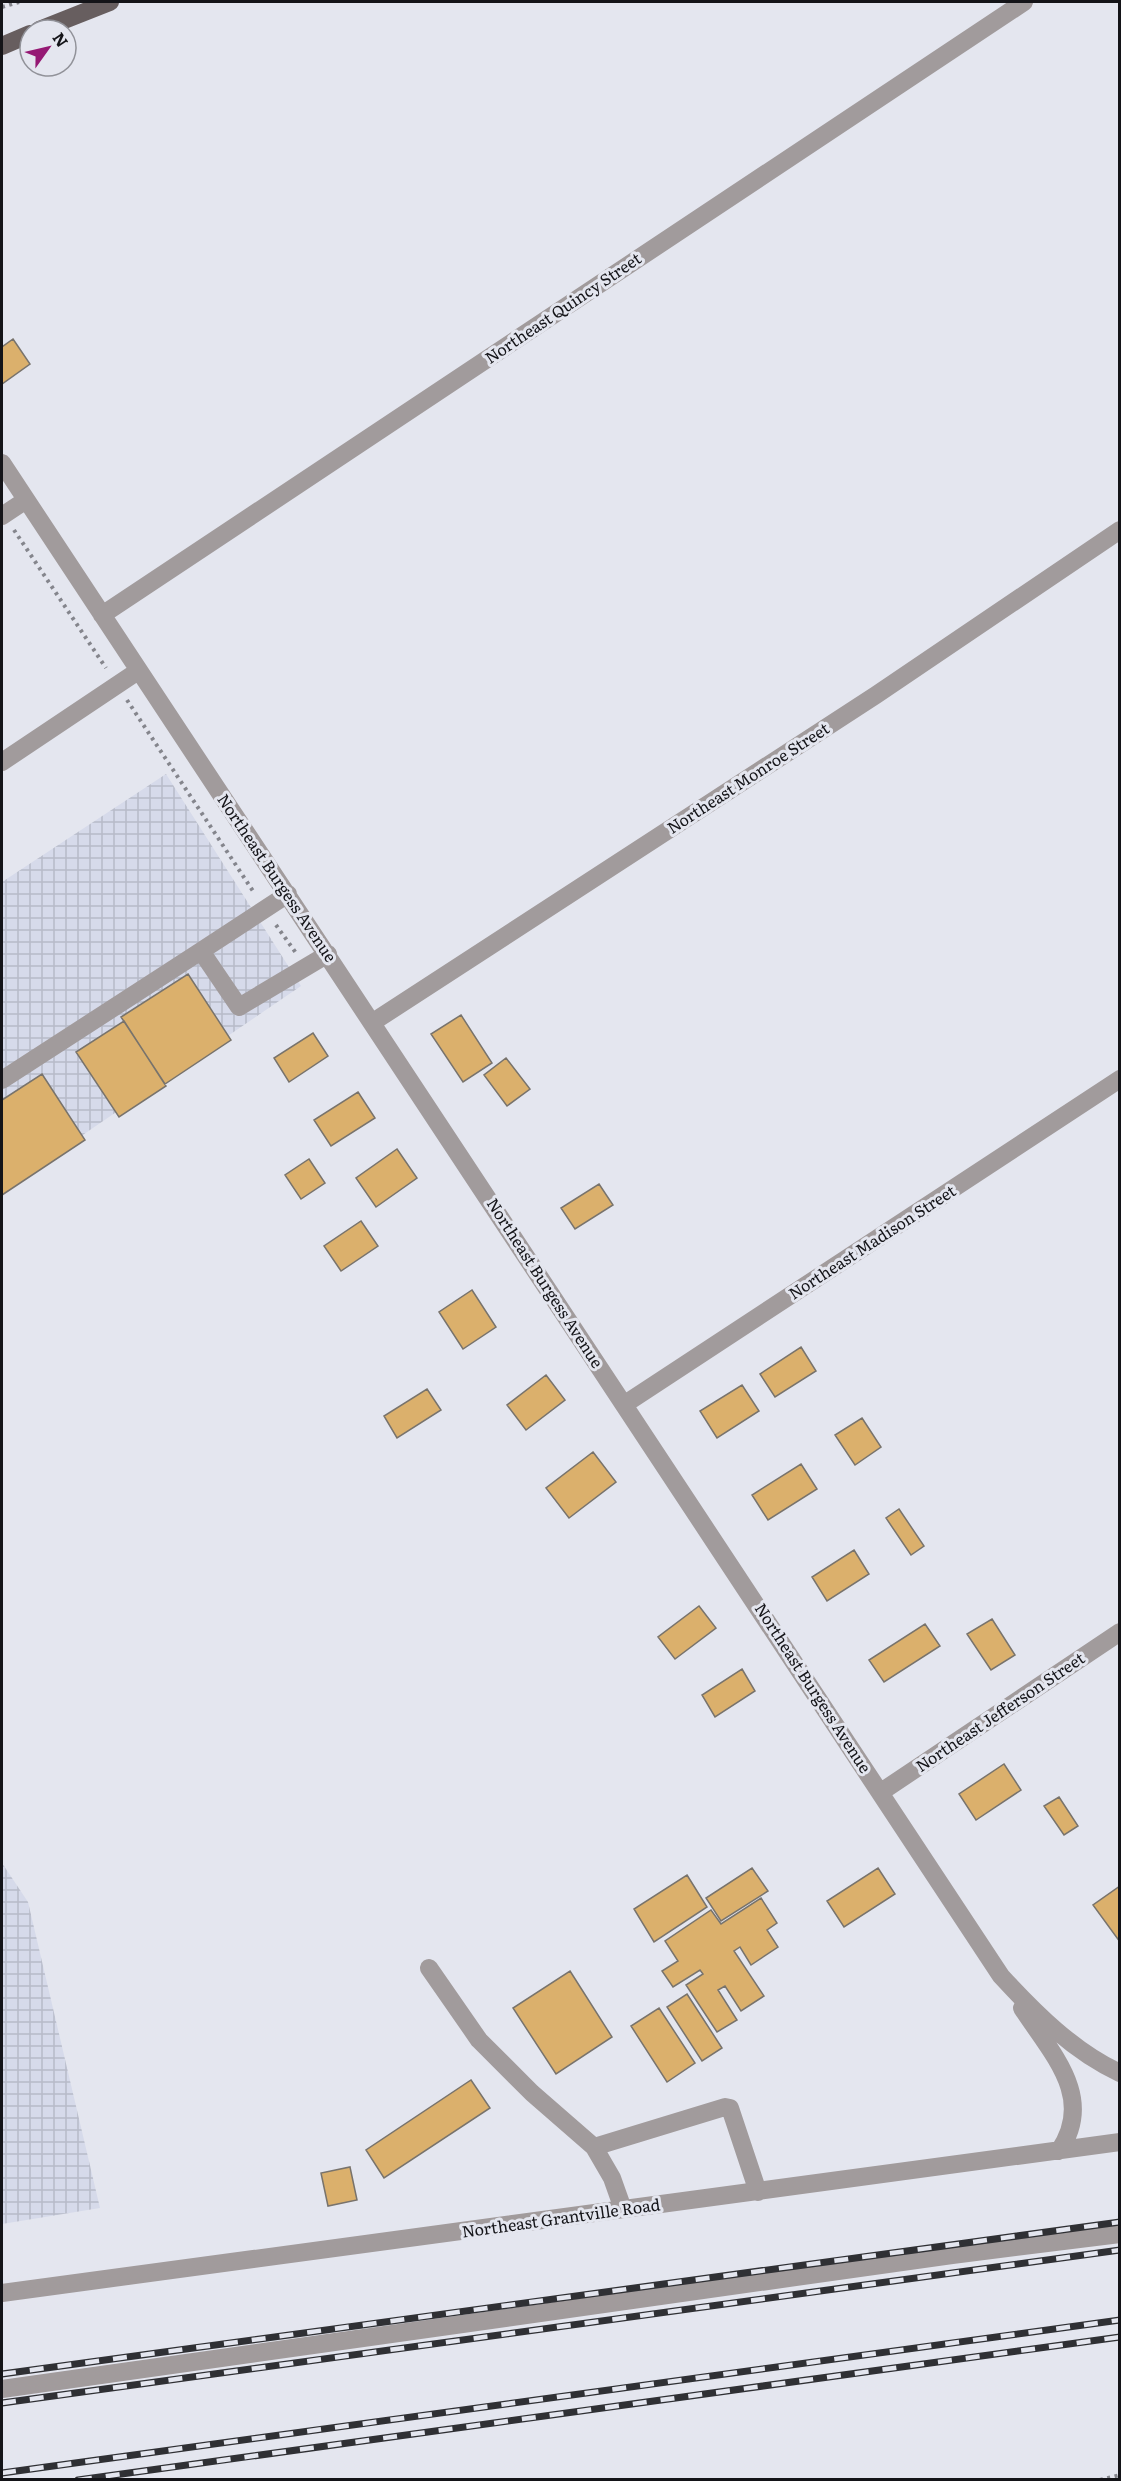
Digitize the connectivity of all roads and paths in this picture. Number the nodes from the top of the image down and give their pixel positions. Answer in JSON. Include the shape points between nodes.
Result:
{"nodes":[{"id":1,"x":19,"y":2,"type":"edge"},
{"id":2,"x":110,"y":2,"type":"edge"},
{"id":3,"x":1024,"y":2,"type":"edge"},
{"id":4,"x":2,"y":7,"type":"edge"},
{"id":5,"x":69,"y":18,"type":"edge"},
{"id":6,"x":18,"y":39,"type":"edge"},
{"id":7,"x":2,"y":46,"type":"edge"},
{"id":8,"x":2,"y":463,"type":"edge"},
{"id":9,"x":26,"y":500,"type":"junction"},
{"id":10,"x":2,"y":516,"type":"edge"},
{"id":11,"x":1119,"y":530,"type":"edge"},
{"id":12,"x":102,"y":615,"type":"junction"},
{"id":13,"x":138,"y":670,"type":"junction"},
{"id":14,"x":117,"y":684,"type":"junction"},
{"id":15,"x":2,"y":762,"type":"edge"},
{"id":16,"x":288,"y":894,"type":"junction"},
{"id":17,"x":265,"y":908,"type":"junction"},
{"id":18,"x":201,"y":951,"type":"junction"},
{"id":19,"x":328,"y":954,"type":"junction"},
{"id":20,"x":305,"y":968,"type":"junction"},
{"id":21,"x":373,"y":1022,"type":"junction"},
{"id":22,"x":1119,"y":1079,"type":"edge"},
{"id":23,"x":2,"y":1080,"type":"edge"},
{"id":24,"x":625,"y":1404,"type":"junction"},
{"id":25,"x":1119,"y":1632,"type":"edge"},
{"id":26,"x":881,"y":1792,"type":"junction"},
{"id":27,"x":429,"y":1968,"type":"dead end"},
{"id":28,"x":1001,"y":1977,"type":"junction"},
{"id":29,"x":1119,"y":2073,"type":"edge"},
{"id":30,"x":1119,"y":2142,"type":"edge"},
{"id":31,"x":594,"y":2147,"type":"junction"},
{"id":32,"x":1059,"y":2151,"type":"junction"},
{"id":33,"x":758,"y":2192,"type":"junction"},
{"id":34,"x":623,"y":2209,"type":"junction"},
{"id":35,"x":1119,"y":2234,"type":"edge"},
{"id":36,"x":2,"y":2293,"type":"edge"},
{"id":37,"x":2,"y":2390,"type":"edge"},
{"id":38,"x":1119,"y":2475,"type":"edge"},
{"id":39,"x":1100,"y":2480,"type":"edge"}],
"edges":[{"from":1,"to":4,"type":"path"},
{"from":2,"to":5,"type":"main road"},
{"from":3,"to":12,"type":"street","name":"Northeast Quincy Street"},
{"from":6,"to":7,"type":"main road"},
{"from":8,"to":9,"type":"street","name":"Northeast Burgess Avenue"},
{"from":9,"to":10,"type":"street"},
{"from":9,"to":12,"type":"street","name":"Northeast Burgess Avenue"},
{"from":10,"to":14,"type":"path"},
{"from":11,"to":21,"type":"street","name":"Northeast Monroe Street","via":[[876,694]]},
{"from":12,"to":13,"type":"street","name":"Northeast Burgess Avenue"},
{"from":13,"to":14,"type":"street"},
{"from":13,"to":16,"type":"street","name":"Northeast Burgess Avenue"},
{"from":14,"to":15,"type":"street"},
{"from":14,"to":17,"type":"path"},
{"from":16,"to":17,"type":"street"},
{"from":16,"to":19,"type":"street","name":"Northeast Burgess Avenue"},
{"from":17,"to":18,"type":"street"},
{"from":17,"to":20,"type":"path"},
{"from":18,"to":20,"type":"street","via":[[239,1007]]},
{"from":18,"to":23,"type":"street"},
{"from":19,"to":20,"type":"street"},
{"from":19,"to":21,"type":"street","name":"Northeast Burgess Avenue"},
{"from":21,"to":24,"type":"street","name":"Northeast Burgess Avenue"},
{"from":22,"to":24,"type":"street","name":"Northeast Madison Street"},
{"from":24,"to":26,"type":"street","name":"Northeast Burgess Avenue"},
{"from":25,"to":26,"type":"street","name":"Northeast Jefferson Street"},
{"from":26,"to":28,"type":"street","name":"Northeast Burgess Avenue"},
{"from":27,"to":31,"type":"street","via":[[478,2040]]},
{"from":28,"to":29,"type":"street","name":"Northeast Burgess Avenue","via":[[1054,2029]]},
{"from":28,"to":32,"type":"street","via":[[1068,2081],[1074,2113],[1071,2129]]},
{"from":30,"to":32,"type":"street","name":"Northeast Grantville Road"},
{"from":31,"to":33,"type":"street","via":[[730,2108]]},
{"from":31,"to":34,"type":"street","via":[[612,2178]]},
{"from":32,"to":33,"type":"street","name":"Northeast Grantville Road"},
{"from":33,"to":34,"type":"street","name":"Northeast Grantville Road"},
{"from":34,"to":36,"type":"street","name":"Northeast Grantville Road"},
{"from":35,"to":37,"type":"street"},
{"from":38,"to":39,"type":"path"}]}
